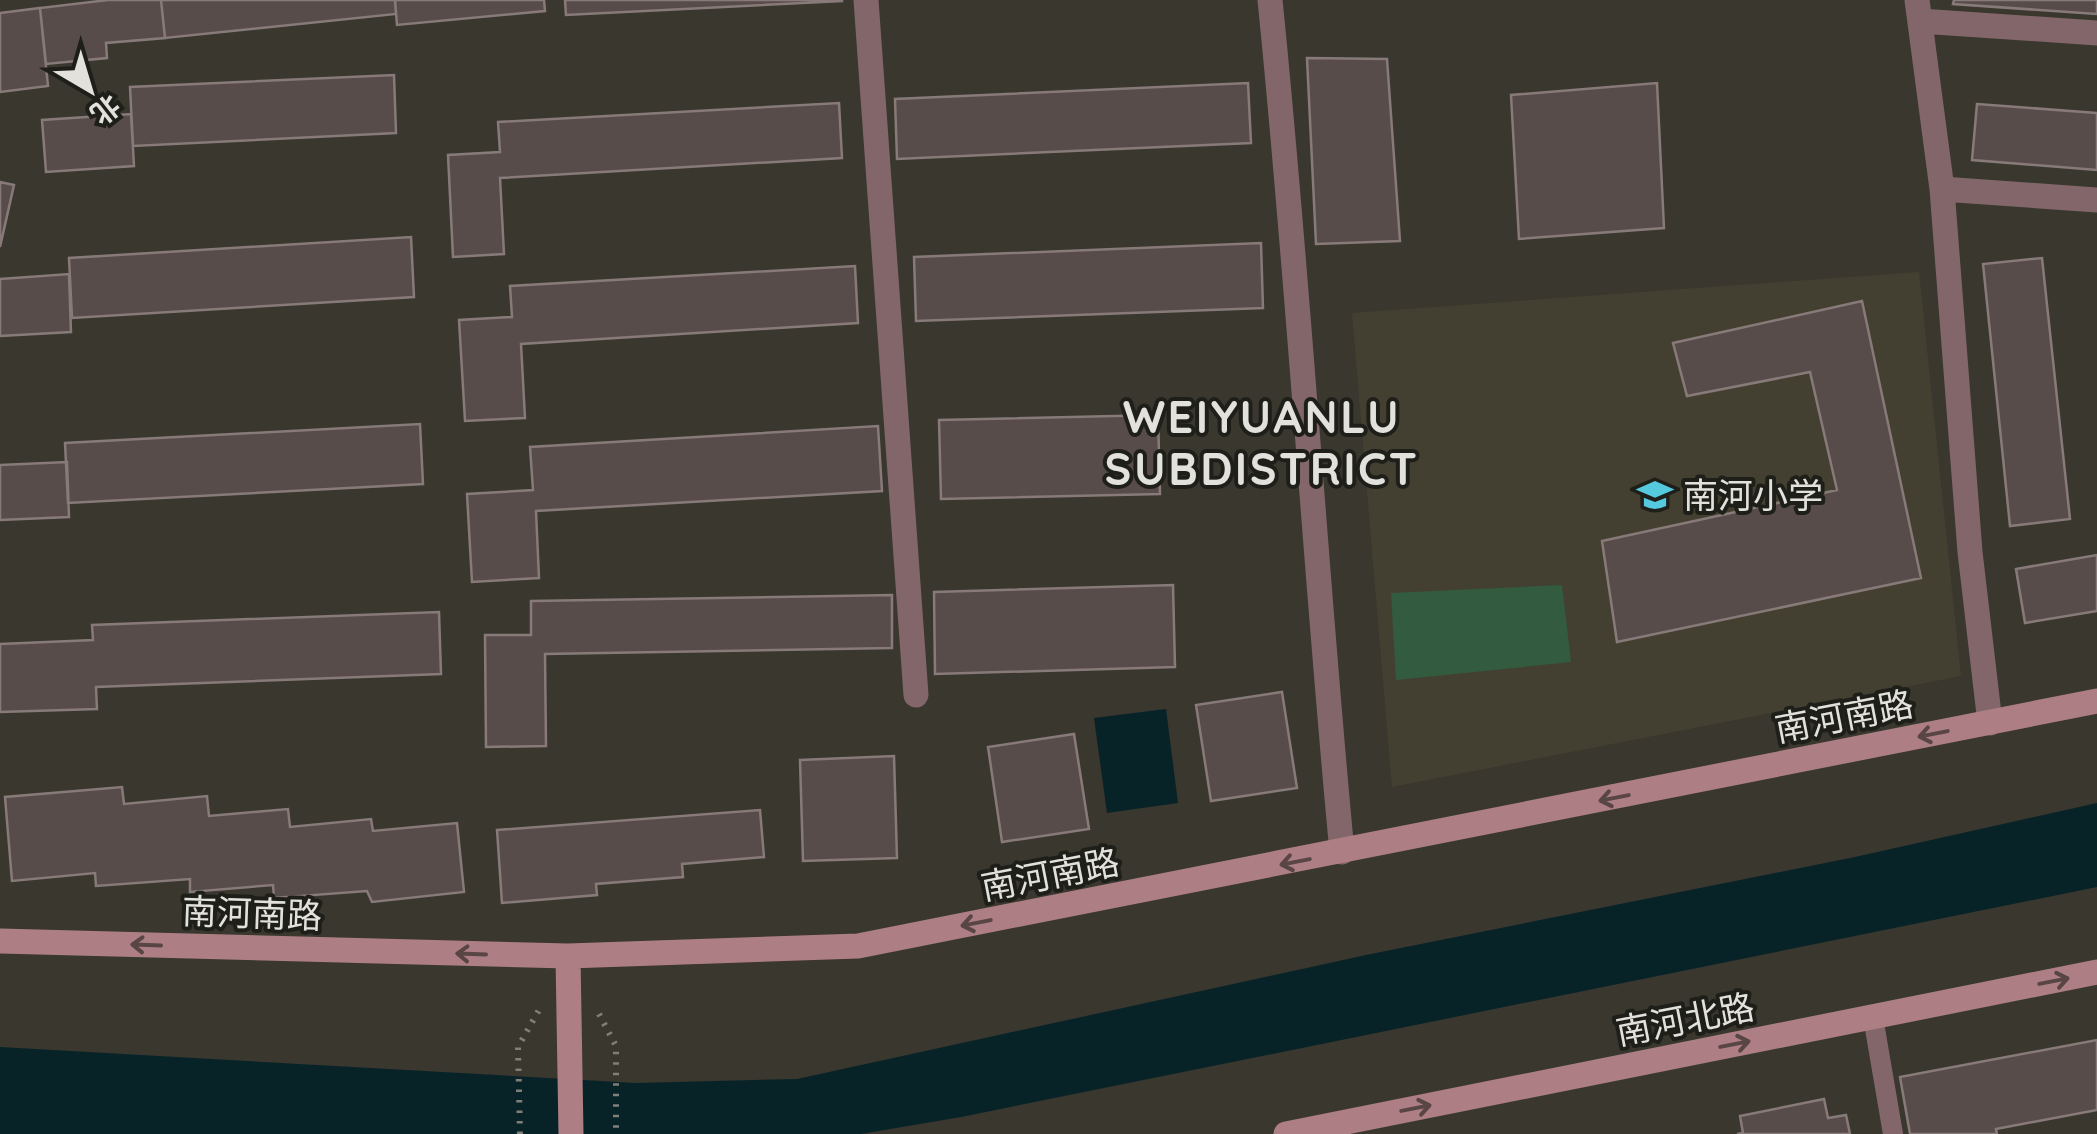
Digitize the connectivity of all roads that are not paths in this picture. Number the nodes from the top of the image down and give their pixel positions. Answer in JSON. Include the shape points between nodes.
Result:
{"nodes":[{"id":1,"x":866,"y":0,"type":"edge"},
{"id":2,"x":1270,"y":0,"type":"edge"},
{"id":3,"x":1919,"y":10,"type":"edge"},
{"id":4,"x":2097,"y":33,"type":"edge"},
{"id":5,"x":1942,"y":189,"type":"junction"},
{"id":6,"x":2097,"y":200,"type":"edge"},
{"id":7,"x":916,"y":695,"type":"dead end"},
{"id":8,"x":2097,"y":701,"type":"edge"},
{"id":9,"x":1990,"y":723,"type":"junction"},
{"id":10,"x":1342,"y":852,"type":"junction"},
{"id":11,"x":0,"y":941,"type":"edge"},
{"id":12,"x":568,"y":956,"type":"junction"},
{"id":13,"x":2097,"y":972,"type":"edge"},
{"id":14,"x":1872,"y":1017,"type":"junction"},
{"id":15,"x":571,"y":1134,"type":"edge"},
{"id":16,"x":1286,"y":1134,"type":"edge"},
{"id":17,"x":1893,"y":1134,"type":"edge"}],
"edges":[{"from":1,"to":7,"type":"street"},
{"from":2,"to":10,"type":"street"},
{"from":3,"to":4,"type":"street"},
{"from":3,"to":5,"type":"street"},
{"from":5,"to":6,"type":"street"},
{"from":5,"to":9,"type":"street"},
{"from":8,"to":9,"type":"street","name":"南河南路"},
{"from":9,"to":10,"type":"street","name":"南河南路","one_way":true},
{"from":10,"to":12,"type":"street","name":"南河南路","one_way":true,"via":[[858,946]]},
{"from":12,"to":11,"type":"street","name":"南河南路","one_way":true},
{"from":12,"to":15,"type":"street"},
{"from":14,"to":13,"type":"street","name":"南河北路","one_way":true},
{"from":16,"to":14,"type":"street","name":"南河北路","one_way":true},
{"from":14,"to":17,"type":"lane"}]}
